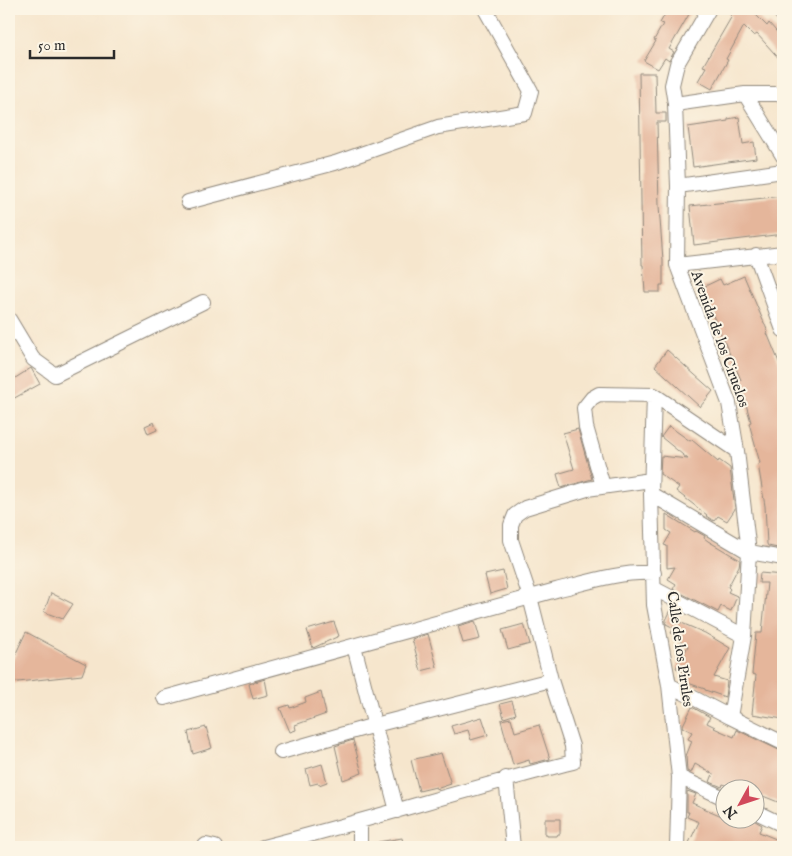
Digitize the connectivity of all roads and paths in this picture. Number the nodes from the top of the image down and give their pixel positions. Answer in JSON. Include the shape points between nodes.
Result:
{"nodes":[{"id":1,"x":485,"y":9,"type":"edge"},
{"id":2,"x":708,"y":9,"type":"edge"},
{"id":3,"x":778,"y":9,"type":"edge"},
{"id":4,"x":783,"y":15,"type":"edge"},
{"id":5,"x":745,"y":94,"type":"junction"},
{"id":6,"x":783,"y":94,"type":"edge"},
{"id":7,"x":676,"y":104,"type":"junction"},
{"id":8,"x":783,"y":156,"type":"edge"},
{"id":9,"x":783,"y":171,"type":"edge"},
{"id":10,"x":678,"y":186,"type":"junction"},
{"id":11,"x":188,"y":202,"type":"dead end"},
{"id":12,"x":783,"y":253,"type":"edge"},
{"id":13,"x":756,"y":256,"type":"junction"},
{"id":14,"x":677,"y":265,"type":"junction"},
{"id":15,"x":203,"y":302,"type":"dead end"},
{"id":16,"x":9,"y":319,"type":"edge"},
{"id":17,"x":783,"y":330,"type":"edge"},
{"id":18,"x":654,"y":396,"type":"junction"},
{"id":19,"x":737,"y":451,"type":"junction"},
{"id":20,"x":603,"y":486,"type":"junction"},
{"id":21,"x":651,"y":487,"type":"junction"},
{"id":22,"x":749,"y":552,"type":"junction"},
{"id":23,"x":783,"y":558,"type":"edge"},
{"id":24,"x":654,"y":573,"type":"junction"},
{"id":25,"x":655,"y":589,"type":"junction"},
{"id":26,"x":530,"y":597,"type":"junction"},
{"id":27,"x":744,"y":636,"type":"junction"},
{"id":28,"x":354,"y":646,"type":"junction"},
{"id":29,"x":551,"y":680,"type":"junction"},
{"id":30,"x":670,"y":685,"type":"junction"},
{"id":31,"x":164,"y":698,"type":"dead end"},
{"id":32,"x":730,"y":718,"type":"junction"},
{"id":33,"x":375,"y":725,"type":"junction"},
{"id":34,"x":783,"y":743,"type":"edge"},
{"id":35,"x":281,"y":752,"type":"dead end"},
{"id":36,"x":679,"y":777,"type":"junction"},
{"id":37,"x":506,"y":778,"type":"junction"},
{"id":38,"x":714,"y":793,"type":"edge"},
{"id":39,"x":397,"y":811,"type":"junction"},
{"id":40,"x":764,"y":816,"type":"edge"},
{"id":41,"x":360,"y":821,"type":"junction"},
{"id":42,"x":783,"y":825,"type":"edge"},
{"id":43,"x":204,"y":847,"type":"edge"},
{"id":44,"x":215,"y":847,"type":"edge"},
{"id":45,"x":263,"y":847,"type":"edge"},
{"id":46,"x":360,"y":847,"type":"edge"},
{"id":47,"x":514,"y":847,"type":"edge"},
{"id":48,"x":677,"y":847,"type":"edge"}],
"edges":[{"from":1,"to":11,"type":"street","via":[[531,92],[525,113],[438,127],[335,163]]},
{"from":2,"to":7,"type":"street","name":"Avenida de los Ciruelos","via":[[677,64],[672,85]]},
{"from":3,"to":4,"type":"street"},
{"from":5,"to":6,"type":"street"},
{"from":5,"to":7,"type":"street"},
{"from":5,"to":8,"type":"street"},
{"from":7,"to":10,"type":"street","name":"Avenida de los Ciruelos"},
{"from":9,"to":10,"type":"street"},
{"from":10,"to":14,"type":"street","name":"Avenida de los Ciruelos"},
{"from":12,"to":13,"type":"street"},
{"from":13,"to":14,"type":"street"},
{"from":13,"to":17,"type":"street"},
{"from":14,"to":19,"type":"street","name":"Avenida de los Ciruelos","via":[[728,403]]},
{"from":15,"to":16,"type":"street","via":[[55,375],[34,359]]},
{"from":18,"to":19,"type":"street"},
{"from":18,"to":20,"type":"street","via":[[599,394],[584,408],[586,427]]},
{"from":18,"to":21,"type":"street","name":"Calle de los Pirules"},
{"from":19,"to":22,"type":"street","name":"Avenida de los Ciruelos"},
{"from":20,"to":21,"type":"street"},
{"from":20,"to":26,"type":"street","via":[[526,508],[515,515],[511,540]]},
{"from":21,"to":22,"type":"street"},
{"from":21,"to":24,"type":"street","name":"Calle de los Pirules"},
{"from":22,"to":23,"type":"street"},
{"from":22,"to":27,"type":"street","name":"Avenida de los Ciruelos"},
{"from":24,"to":25,"type":"street","name":"Calle de los Pirules"},
{"from":24,"to":26,"type":"street","via":[[617,575]]},
{"from":25,"to":27,"type":"street"},
{"from":25,"to":30,"type":"street","name":"Calle de los Pirules","via":[[654,606]]},
{"from":26,"to":28,"type":"street"},
{"from":26,"to":29,"type":"street"},
{"from":27,"to":32,"type":"street","name":"Avenida de los Ciruelos"},
{"from":28,"to":31,"type":"street"},
{"from":28,"to":33,"type":"street"},
{"from":29,"to":33,"type":"street"},
{"from":29,"to":37,"type":"street","via":[[572,746],[573,762]]},
{"from":30,"to":32,"type":"street"},
{"from":30,"to":36,"type":"street","name":"Calle de los Pirules"},
{"from":32,"to":34,"type":"street"},
{"from":33,"to":35,"type":"street"},
{"from":33,"to":39,"type":"street"},
{"from":36,"to":38,"type":"street"},
{"from":36,"to":48,"type":"street","name":"Calle de los Pirules"},
{"from":37,"to":39,"type":"street"},
{"from":37,"to":47,"type":"street"},
{"from":39,"to":41,"type":"street"},
{"from":40,"to":42,"type":"street"},
{"from":41,"to":45,"type":"street"},
{"from":41,"to":46,"type":"street"},
{"from":43,"to":44,"type":"street"}]}
